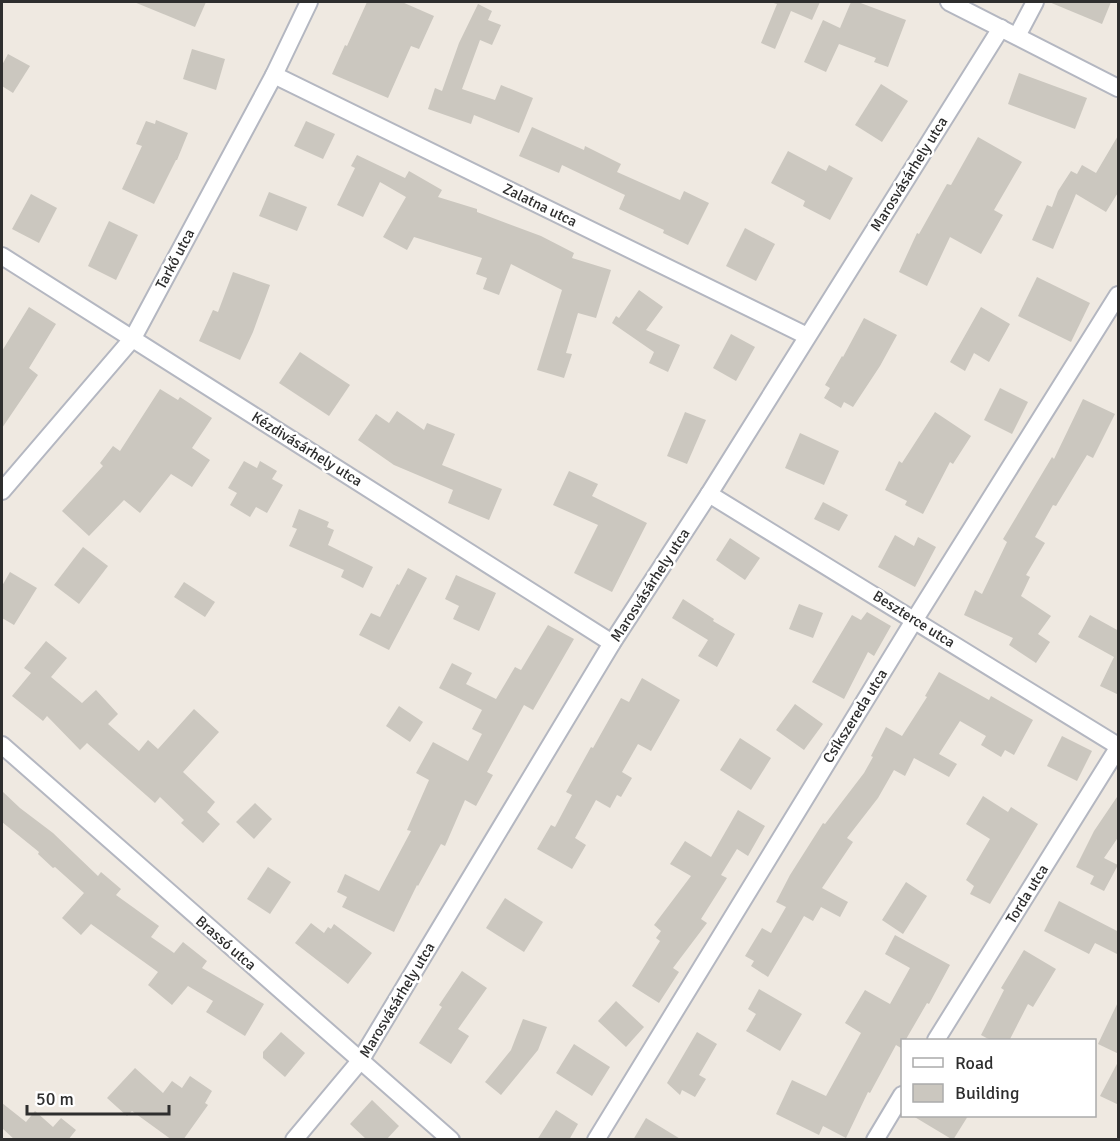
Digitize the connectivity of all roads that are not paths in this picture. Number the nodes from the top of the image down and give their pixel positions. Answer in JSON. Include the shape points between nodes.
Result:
{"nodes":[{"id":1,"x":309,"y":2,"type":"edge"},
{"id":2,"x":949,"y":2,"type":"edge"},
{"id":3,"x":1035,"y":2,"type":"edge"},
{"id":4,"x":1001,"y":28,"type":"junction"},
{"id":5,"x":1017,"y":36,"type":"junction"},
{"id":6,"x":274,"y":75,"type":"junction"},
{"id":7,"x":1119,"y":88,"type":"edge"},
{"id":8,"x":2,"y":256,"type":"edge"},
{"id":9,"x":1119,"y":295,"type":"edge"},
{"id":10,"x":807,"y":336,"type":"junction"},
{"id":11,"x":133,"y":338,"type":"junction"},
{"id":12,"x":2,"y":491,"type":"edge"},
{"id":13,"x":709,"y":494,"type":"junction"},
{"id":14,"x":915,"y":619,"type":"junction"},
{"id":15,"x":612,"y":643,"type":"junction"},
{"id":16,"x":2,"y":745,"type":"edge"},
{"id":17,"x":1119,"y":747,"type":"edge"},
{"id":18,"x":937,"y":1039,"type":"edge"},
{"id":19,"x":360,"y":1061,"type":"junction"},
{"id":20,"x":901,"y":1098,"type":"edge"},
{"id":21,"x":294,"y":1140,"type":"edge"},
{"id":22,"x":451,"y":1140,"type":"edge"},
{"id":23,"x":596,"y":1140,"type":"edge"},
{"id":24,"x":875,"y":1140,"type":"edge"}],
"edges":[{"from":1,"to":6,"type":"street","name":"Tarkő utca"},
{"from":2,"to":4,"type":"street"},
{"from":3,"to":5,"type":"street"},
{"from":4,"to":5,"type":"street"},
{"from":4,"to":10,"type":"street","name":"Marosvásárhely utca"},
{"from":5,"to":7,"type":"street"},
{"from":6,"to":10,"type":"street","name":"Zalatna utca"},
{"from":6,"to":11,"type":"street","name":"Tarkő utca"},
{"from":8,"to":11,"type":"street","name":"Kézdivásárhely utca"},
{"from":9,"to":14,"type":"street","name":"Csíkszereda utca"},
{"from":10,"to":13,"type":"street","name":"Marosvásárhely utca"},
{"from":11,"to":12,"type":"street","name":"Tarkő utca"},
{"from":11,"to":15,"type":"street","name":"Kézdivásárhely utca"},
{"from":13,"to":14,"type":"street","name":"Beszterce utca"},
{"from":13,"to":15,"type":"street","name":"Marosvásárhely utca"},
{"from":14,"to":17,"type":"street","name":"Beszterce utca"},
{"from":14,"to":23,"type":"street","name":"Csíkszereda utca"},
{"from":15,"to":19,"type":"street","name":"Marosvásárhely utca"},
{"from":16,"to":19,"type":"street","name":"Brassó utca"},
{"from":17,"to":18,"type":"street","name":"Torda utca"},
{"from":19,"to":21,"type":"street","name":"Marosvásárhely utca"},
{"from":19,"to":22,"type":"street","name":"Brassó utca"},
{"from":20,"to":24,"type":"street"}]}
